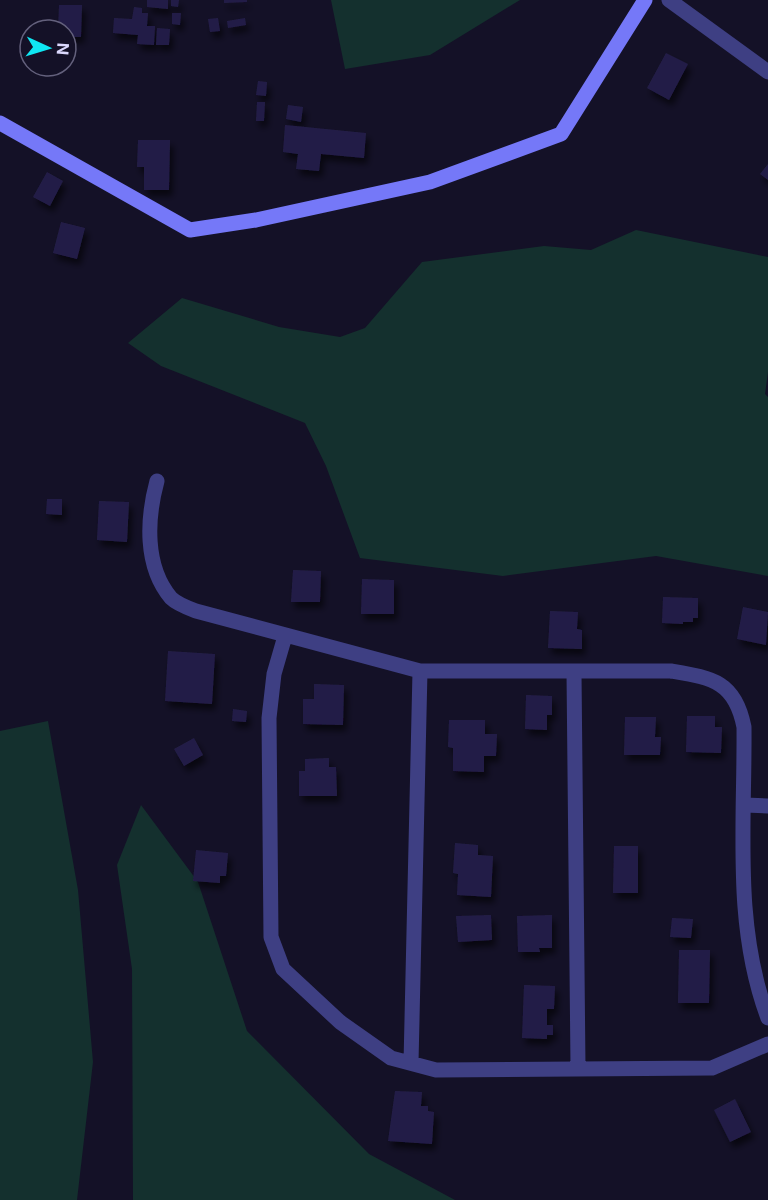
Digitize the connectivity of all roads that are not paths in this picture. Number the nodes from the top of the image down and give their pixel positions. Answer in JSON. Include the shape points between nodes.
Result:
{"nodes":[{"id":1,"x":645,"y":0,"type":"edge"},
{"id":2,"x":669,"y":0,"type":"edge"},
{"id":3,"x":768,"y":72,"type":"edge"},
{"id":4,"x":0,"y":123,"type":"edge"},
{"id":5,"x":157,"y":481,"type":"dead end"},
{"id":6,"x":285,"y":636,"type":"junction"},
{"id":7,"x":420,"y":671,"type":"junction"},
{"id":8,"x":574,"y":673,"type":"junction"},
{"id":9,"x":745,"y":805,"type":"junction"},
{"id":10,"x":768,"y":806,"type":"edge"},
{"id":11,"x":768,"y":1018,"type":"edge"},
{"id":12,"x":768,"y":1044,"type":"edge"},
{"id":13,"x":411,"y":1063,"type":"junction"},
{"id":14,"x":578,"y":1067,"type":"junction"}],
"edges":[{"from":1,"to":4,"type":"street","via":[[561,134],[430,182],[256,220],[190,230]]},
{"from":2,"to":3,"type":"street"},
{"from":5,"to":6,"type":"street","via":[[149,528],[159,580],[173,600],[196,611]]},
{"from":6,"to":7,"type":"street"},
{"from":6,"to":13,"type":"street","via":[[274,674],[269,718],[271,937],[283,969],[340,1022],[391,1058]]},
{"from":7,"to":8,"type":"street"},
{"from":7,"to":13,"type":"street"},
{"from":8,"to":9,"type":"street","via":[[670,671],[706,677],[725,688],[739,704],[744,727]]},
{"from":8,"to":14,"type":"street"},
{"from":9,"to":10,"type":"street"},
{"from":9,"to":11,"type":"street","via":[[746,932]]},
{"from":12,"to":14,"type":"street","via":[[712,1068]]},
{"from":13,"to":14,"type":"street","via":[[436,1070]]}]}
